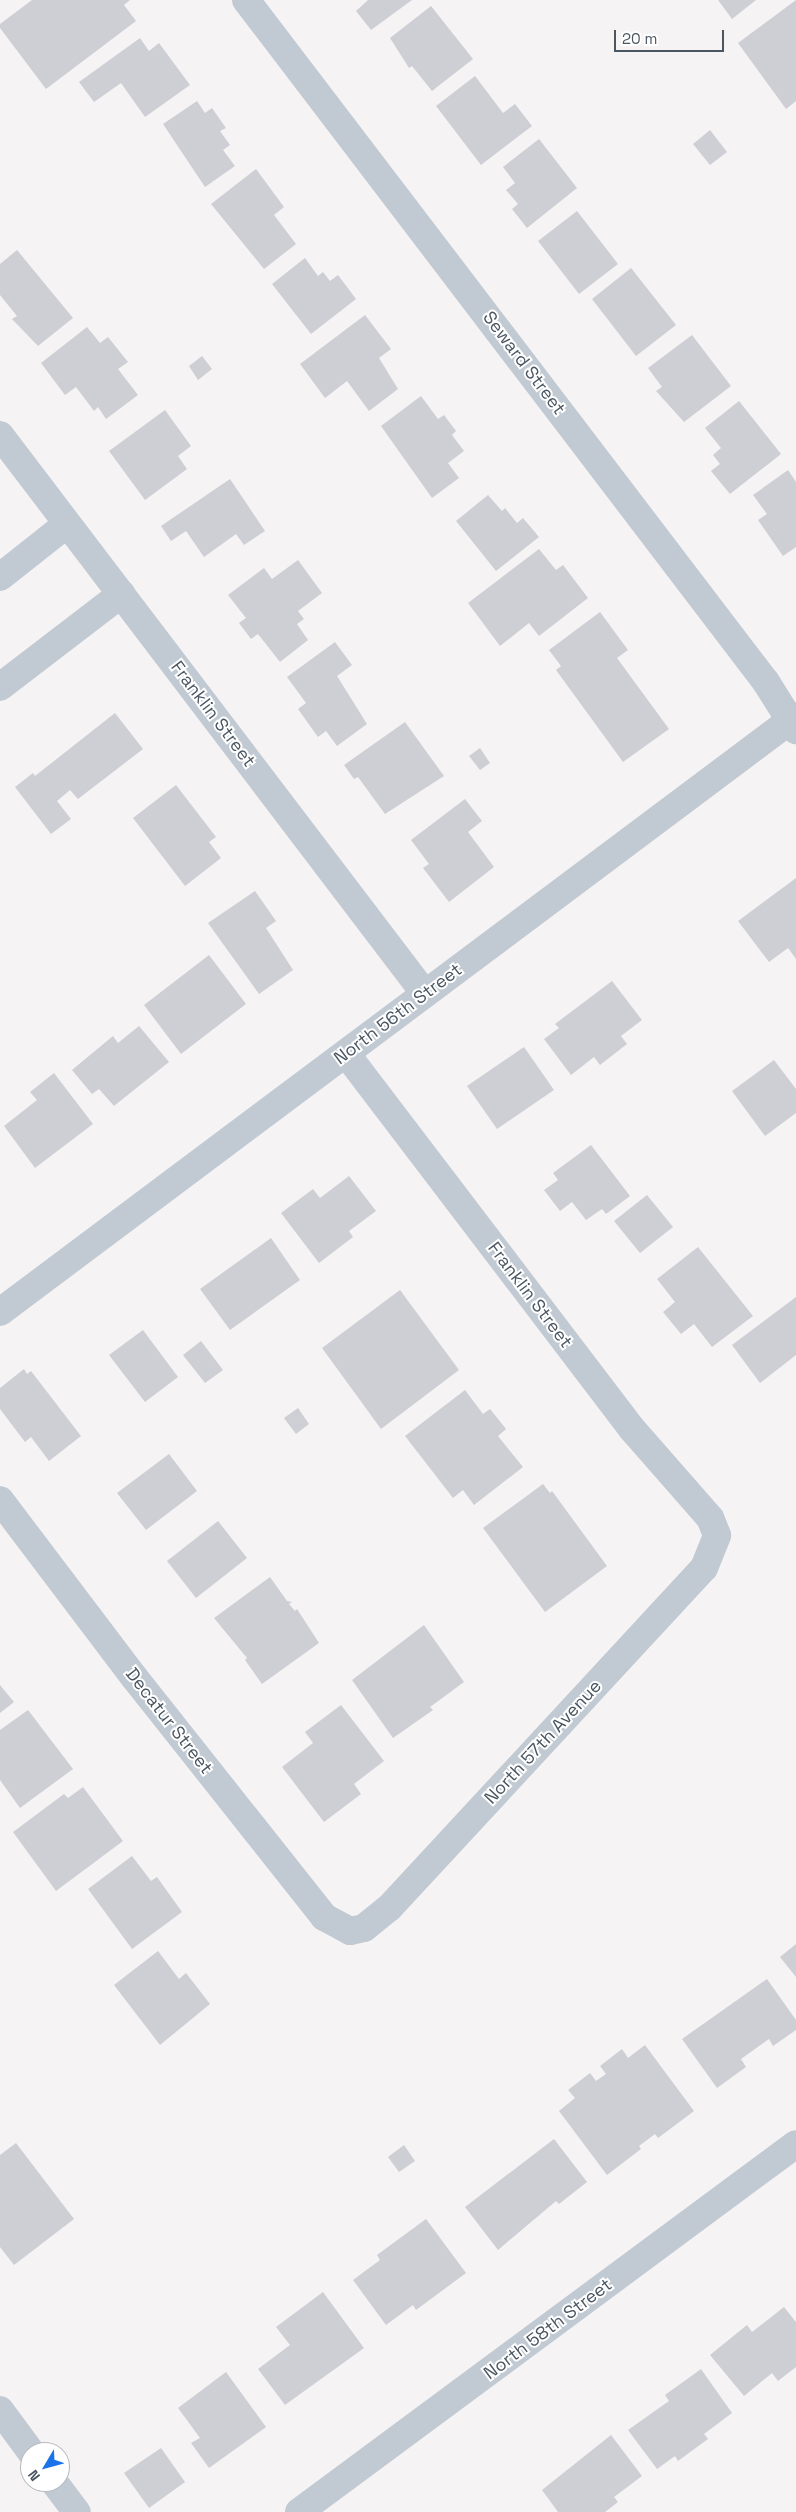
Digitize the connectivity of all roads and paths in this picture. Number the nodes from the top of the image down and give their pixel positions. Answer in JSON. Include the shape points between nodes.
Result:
{"nodes":[{"id":1,"x":246,"y":0,"type":"edge"},
{"id":2,"x":0,"y":435,"type":"edge"},
{"id":3,"x":67,"y":524,"type":"junction"},
{"id":4,"x":0,"y":577,"type":"edge"},
{"id":5,"x":121,"y":594,"type":"junction"},
{"id":6,"x":0,"y":687,"type":"edge"},
{"id":7,"x":794,"y":722,"type":"edge"},
{"id":8,"x":425,"y":994,"type":"junction"},
{"id":9,"x":346,"y":1053,"type":"junction"},
{"id":10,"x":0,"y":1312,"type":"edge"},
{"id":11,"x":0,"y":1500,"type":"edge"},
{"id":12,"x":717,"y":1535,"type":"joint"},
{"id":13,"x":350,"y":1931,"type":"joint"},
{"id":14,"x":796,"y":2144,"type":"edge"},
{"id":15,"x":0,"y":2410,"type":"edge"},
{"id":16,"x":24,"y":2442,"type":"edge"},
{"id":17,"x":62,"y":2492,"type":"edge"},
{"id":18,"x":77,"y":2512,"type":"edge"},
{"id":19,"x":299,"y":2512,"type":"edge"}],
"edges":[{"from":1,"to":7,"type":"street","name":"Seward Street"},
{"from":2,"to":3,"type":"street","name":"Franklin Street"},
{"from":3,"to":4,"type":"street"},
{"from":3,"to":5,"type":"street","name":"Franklin Street"},
{"from":5,"to":6,"type":"street"},
{"from":5,"to":8,"type":"street","name":"Franklin Street"},
{"from":7,"to":8,"type":"street","name":"North 56th Street"},
{"from":8,"to":9,"type":"street","name":"North 56th Street"},
{"from":9,"to":10,"type":"street","name":"North 56th Street"},
{"from":9,"to":12,"type":"street","name":"Franklin Street","via":[[632,1429],[710,1518]]},
{"from":11,"to":13,"type":"street","name":"Decatur Street","via":[[134,1677],[324,1917]]},
{"from":12,"to":13,"type":"street","name":"North 57th Avenue","via":[[704,1568],[390,1908],[364,1928]]},
{"from":14,"to":19,"type":"street","name":"North 58th Street"},
{"from":15,"to":16,"type":"street"},
{"from":17,"to":18,"type":"street"}]}
